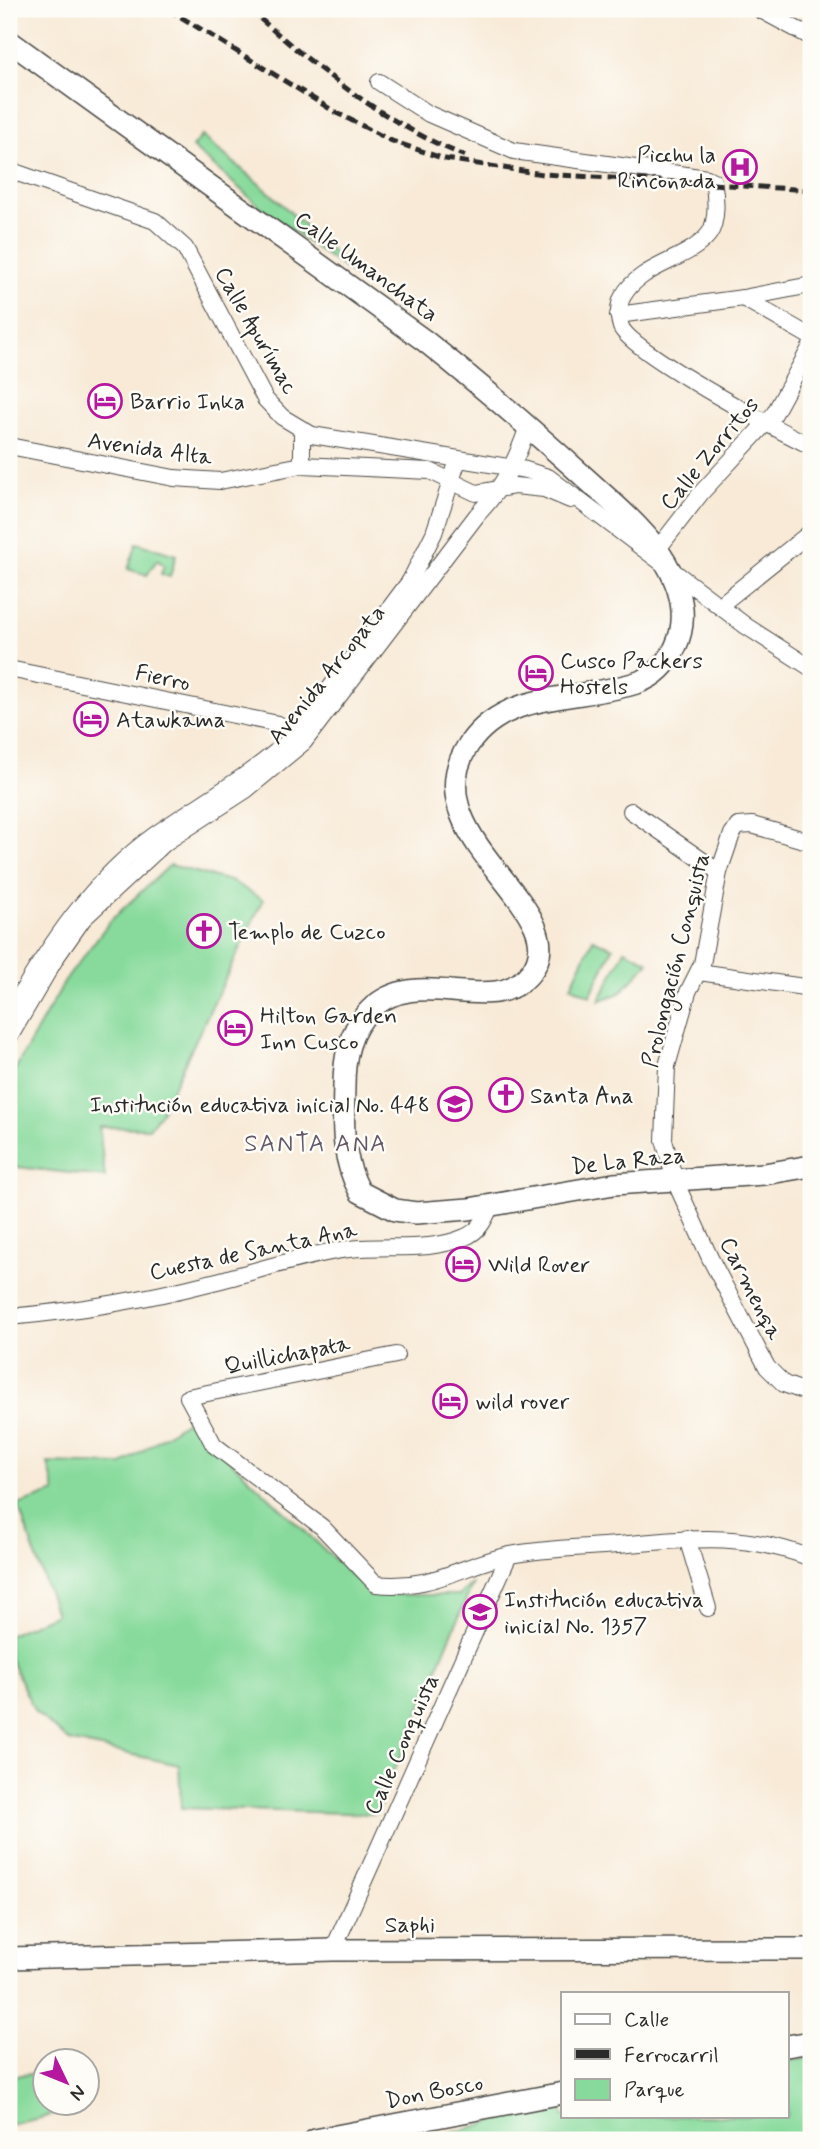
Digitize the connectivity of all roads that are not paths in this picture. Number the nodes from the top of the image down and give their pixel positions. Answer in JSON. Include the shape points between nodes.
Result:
{"nodes":[{"id":1,"x":759,"y":9,"type":"edge"},
{"id":2,"x":811,"y":37,"type":"edge"},
{"id":3,"x":9,"y":41,"type":"edge"},
{"id":4,"x":379,"y":82,"type":"dead end"},
{"id":5,"x":9,"y":170,"type":"edge"},
{"id":6,"x":811,"y":285,"type":"edge"},
{"id":7,"x":743,"y":298,"type":"junction"},
{"id":8,"x":618,"y":315,"type":"junction"},
{"id":9,"x":811,"y":337,"type":"edge"},
{"id":10,"x":811,"y":346,"type":"edge"},
{"id":11,"x":763,"y":424,"type":"junction"},
{"id":12,"x":528,"y":426,"type":"junction"},
{"id":13,"x":302,"y":430,"type":"junction"},
{"id":14,"x":9,"y":446,"type":"edge"},
{"id":15,"x":811,"y":446,"type":"edge"},
{"id":16,"x":458,"y":460,"type":"junction"},
{"id":17,"x":302,"y":465,"type":"junction"},
{"id":18,"x":513,"y":468,"type":"junction"},
{"id":19,"x":452,"y":480,"type":"junction"},
{"id":20,"x":502,"y":488,"type":"junction"},
{"id":21,"x":600,"y":517,"type":"junction"},
{"id":22,"x":811,"y":532,"type":"edge"},
{"id":23,"x":662,"y":557,"type":"junction"},
{"id":24,"x":719,"y":606,"type":"junction"},
{"id":25,"x":811,"y":668,"type":"edge"},
{"id":26,"x":9,"y":669,"type":"edge"},
{"id":27,"x":300,"y":739,"type":"junction"},
{"id":28,"x":631,"y":811,"type":"dead end"},
{"id":29,"x":811,"y":842,"type":"edge"},
{"id":30,"x":719,"y":872,"type":"junction"},
{"id":31,"x":699,"y":972,"type":"junction"},
{"id":32,"x":811,"y":988,"type":"edge"},
{"id":33,"x":9,"y":1014,"type":"edge"},
{"id":34,"x":9,"y":1038,"type":"edge"},
{"id":35,"x":811,"y":1166,"type":"edge"},
{"id":36,"x":675,"y":1181,"type":"junction"},
{"id":37,"x":491,"y":1205,"type":"junction"},
{"id":38,"x":9,"y":1317,"type":"edge"},
{"id":39,"x":396,"y":1355,"type":"dead end"},
{"id":40,"x":811,"y":1394,"type":"edge"},
{"id":41,"x":687,"y":1538,"type":"junction"},
{"id":42,"x":509,"y":1555,"type":"junction"},
{"id":43,"x":811,"y":1558,"type":"edge"},
{"id":44,"x":708,"y":1608,"type":"dead end"},
{"id":45,"x":811,"y":1949,"type":"edge"},
{"id":46,"x":333,"y":1950,"type":"junction"},
{"id":47,"x":9,"y":1958,"type":"edge"},
{"id":48,"x":811,"y":2042,"type":"edge"},
{"id":49,"x":788,"y":2046,"type":"edge"},
{"id":50,"x":561,"y":2093,"type":"edge"},
{"id":51,"x":315,"y":2140,"type":"edge"}],
"edges":[{"from":1,"to":2,"type":"street"},
{"from":3,"to":12,"type":"main road","name":"Calle Umanchata","via":[[425,341]]},
{"from":4,"to":8,"type":"street","via":[[429,114],[514,151],[713,181],[715,216],[709,234],[636,280],[622,297]]},
{"from":5,"to":13,"type":"street","name":"Calle Apurímac","via":[[155,221],[172,233],[185,248],[265,399]]},
{"from":6,"to":7,"type":"street"},
{"from":7,"to":8,"type":"street"},
{"from":7,"to":9,"type":"street"},
{"from":8,"to":11,"type":"street","via":[[621,329],[649,354]]},
{"from":10,"to":11,"type":"street","name":"Calle Zorritos","via":[[774,414]]},
{"from":11,"to":15,"type":"street"},
{"from":11,"to":23,"type":"street","name":"Calle Zorritos","via":[[701,493]]},
{"from":12,"to":18,"type":"street","name":"Avenida Arcopata"},
{"from":12,"to":23,"type":"main road","name":"Calle Umanchata","via":[[624,514]]},
{"from":13,"to":16,"type":"street","name":"Calle Apurímac","via":[[345,442]]},
{"from":13,"to":17,"type":"street"},
{"from":14,"to":17,"type":"street","name":"Avenida Alta","via":[[174,478],[220,481]]},
{"from":16,"to":18,"type":"street","name":"Calle Apurímac"},
{"from":16,"to":19,"type":"street","name":"Avenida Arcopata"},
{"from":17,"to":19,"type":"street","name":"Avenida Alta","via":[[430,471]]},
{"from":18,"to":20,"type":"street","name":"Avenida Arcopata"},
{"from":18,"to":21,"type":"street","name":"Calle Apurímac","via":[[555,480]]},
{"from":19,"to":20,"type":"street","name":"Calle Apurímac","via":[[476,493]]},
{"from":19,"to":27,"type":"street","name":"Avenida Arcopata","via":[[434,533],[410,581]]},
{"from":20,"to":21,"type":"street","name":"Calle Apurímac","via":[[544,489]]},
{"from":20,"to":27,"type":"street","name":"Avenida Arcopata"},
{"from":21,"to":23,"type":"street","name":"Calle Apurímac"},
{"from":22,"to":24,"type":"street"},
{"from":23,"to":24,"type":"street","name":"Calle Apurímac"},
{"from":23,"to":37,"type":"main road","name":"De La Raza","via":[[684,613],[677,644],[659,671],[624,687],[573,694],[497,715],[476,736],[459,766],[455,785],[463,820],[478,850],[539,931],[540,951],[532,971],[497,992],[417,988],[395,992],[375,1005],[351,1034],[344,1078],[343,1149],[360,1192],[395,1210],[416,1213]]},
{"from":24,"to":25,"type":"street","name":"Calle Apurímac"},
{"from":26,"to":27,"type":"street","name":"Fierro","via":[[278,724]]},
{"from":27,"to":33,"type":"street","name":"Avenida Arcopata","via":[[130,855],[48,946]]},
{"from":27,"to":34,"type":"street","name":"Avenida Arcopata","via":[[283,762],[166,842],[83,919]]},
{"from":28,"to":30,"type":"street"},
{"from":29,"to":30,"type":"street","name":"Prolongación Conquista","via":[[752,825],[738,826]]},
{"from":30,"to":31,"type":"street","name":"Prolongación Conquista"},
{"from":31,"to":32,"type":"street"},
{"from":31,"to":36,"type":"street","name":"Prolongación Conquista","via":[[688,992],[667,1066],[664,1140]]},
{"from":35,"to":36,"type":"main road","name":"De La Raza"},
{"from":36,"to":37,"type":"main road","name":"De La Raza","via":[[614,1184]]},
{"from":36,"to":40,"type":"street","name":"Carmenqa","via":[[767,1367],[784,1384]]},
{"from":37,"to":38,"type":"street","name":"Cuesta de Santa Ana","via":[[484,1223],[447,1244],[349,1249],[107,1305]]},
{"from":39,"to":42,"type":"street","name":"Quillichapata","via":[[188,1397],[214,1445],[321,1527],[376,1584],[418,1585]]},
{"from":41,"to":42,"type":"street"},
{"from":41,"to":43,"type":"street","via":[[747,1539]]},
{"from":41,"to":44,"type":"street"},
{"from":42,"to":46,"type":"street","name":"Calle Conquista"},
{"from":45,"to":46,"type":"main road","name":"Saphi"},
{"from":46,"to":47,"type":"main road","name":"Saphi"},
{"from":48,"to":49,"type":"main road"},
{"from":50,"to":51,"type":"main road","name":"Don Bosco"}]}
